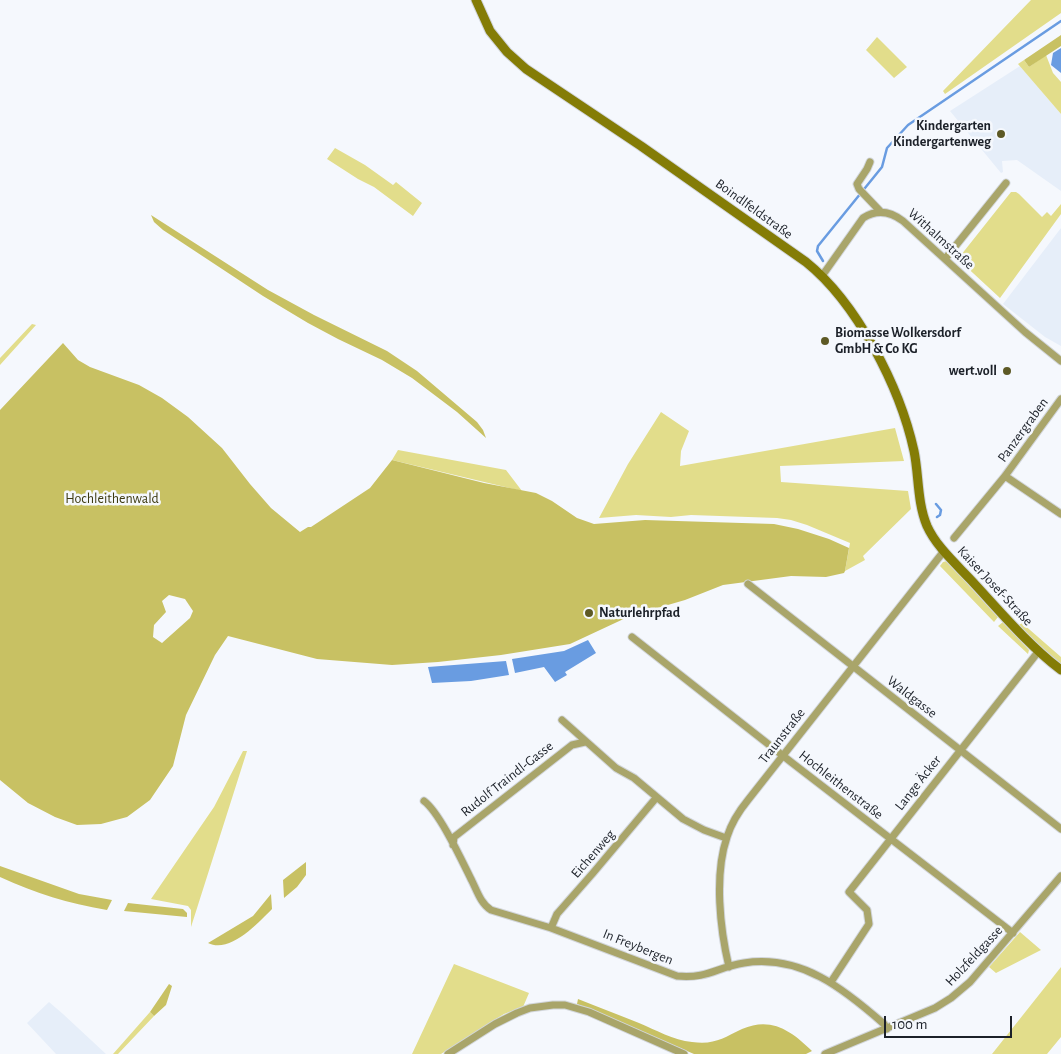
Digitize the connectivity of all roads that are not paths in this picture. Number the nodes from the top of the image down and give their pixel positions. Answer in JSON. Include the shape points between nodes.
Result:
{"nodes":[{"id":1,"x":476,"y":0,"type":"edge"},
{"id":2,"x":870,"y":162,"type":"dead end"},
{"id":3,"x":1006,"y":184,"type":"dead end"},
{"id":4,"x":880,"y":212,"type":"junction"},
{"id":5,"x":945,"y":259,"type":"junction"},
{"id":6,"x":822,"y":276,"type":"junction"},
{"id":7,"x":1061,"y":361,"type":"edge"},
{"id":8,"x":1061,"y":399,"type":"edge"},
{"id":9,"x":1005,"y":476,"type":"junction"},
{"id":10,"x":922,"y":510,"type":"joint"},
{"id":11,"x":1061,"y":514,"type":"edge"},
{"id":12,"x":954,"y":538,"type":"dead end"},
{"id":13,"x":944,"y":551,"type":"junction"},
{"id":14,"x":748,"y":584,"type":"dead end"},
{"id":15,"x":632,"y":637,"type":"dead end"},
{"id":16,"x":1038,"y":652,"type":"junction"},
{"id":17,"x":852,"y":667,"type":"junction"},
{"id":18,"x":1061,"y":670,"type":"edge"},
{"id":19,"x":562,"y":720,"type":"dead end"},
{"id":20,"x":585,"y":742,"type":"junction"},
{"id":21,"x":960,"y":750,"type":"junction"},
{"id":22,"x":783,"y":756,"type":"junction"},
{"id":23,"x":656,"y":798,"type":"junction"},
{"id":24,"x":424,"y":801,"type":"dead end"},
{"id":25,"x":1061,"y":829,"type":"edge"},
{"id":26,"x":726,"y":838,"type":"junction"},
{"id":27,"x":890,"y":839,"type":"junction"},
{"id":28,"x":454,"y":845,"type":"junction"},
{"id":29,"x":1061,"y":876,"type":"edge"},
{"id":30,"x":551,"y":928,"type":"junction"},
{"id":31,"x":1013,"y":933,"type":"junction"},
{"id":32,"x":729,"y":967,"type":"junction"},
{"id":33,"x":830,"y":982,"type":"junction"},
{"id":34,"x":887,"y":1029,"type":"junction"},
{"id":35,"x":448,"y":1054,"type":"edge"},
{"id":36,"x":684,"y":1054,"type":"edge"},
{"id":37,"x":825,"y":1054,"type":"edge"}],
"edges":[{"from":1,"to":6,"type":"street","name":"Boindlfeldstraße","via":[[490,31],[526,69],[641,146]]},
{"from":2,"to":4,"type":"street","via":[[856,184]]},
{"from":3,"to":5,"type":"street"},
{"from":4,"to":5,"type":"street","name":"Withalmstraße","via":[[894,214]]},
{"from":4,"to":6,"type":"street","via":[[864,218]]},
{"from":5,"to":7,"type":"street","name":"Withalmstraße"},
{"from":6,"to":10,"type":"street","name":"Boindlfeldstraße","via":[[858,324],[883,366],[914,451]]},
{"from":8,"to":9,"type":"street","name":"Panzergraben"},
{"from":9,"to":11,"type":"street","name":"Panzergraben"},
{"from":9,"to":12,"type":"street","name":"Panzergraben"},
{"from":10,"to":13,"type":"street","name":"Kaiser Josef-Straße","via":[[929,530]]},
{"from":13,"to":16,"type":"street","name":"Kaiser Josef-Straße"},
{"from":13,"to":17,"type":"street","name":"Traunstraße"},
{"from":14,"to":17,"type":"street","name":"Waldgasse"},
{"from":15,"to":22,"type":"street","name":"Hochleithenstraße"},
{"from":16,"to":18,"type":"street","name":"Kaiser Josef-Straße"},
{"from":16,"to":21,"type":"street","name":"Lange Äcker"},
{"from":17,"to":21,"type":"street","name":"Waldgasse"},
{"from":17,"to":22,"type":"street","name":"Traunstraße"},
{"from":19,"to":20,"type":"street"},
{"from":20,"to":23,"type":"street"},
{"from":20,"to":28,"type":"street","name":"Rudolf Traindl-Gasse","via":[[572,745],[481,815],[454,837]]},
{"from":21,"to":25,"type":"street","name":"Waldgasse"},
{"from":21,"to":27,"type":"street","name":"Lange Äcker"},
{"from":22,"to":26,"type":"street","name":"Traunstraße","via":[[740,811]]},
{"from":22,"to":27,"type":"street","name":"Hochleithenstraße"},
{"from":23,"to":26,"type":"street","via":[[692,825]]},
{"from":23,"to":30,"type":"street","name":"Eichenweg","via":[[557,914]]},
{"from":24,"to":28,"type":"street","name":"In Freybergen","via":[[431,806]]},
{"from":26,"to":32,"type":"street","name":"Traunstraße","via":[[720,873],[720,920]]},
{"from":27,"to":31,"type":"street","name":"Hochleithenstraße"},
{"from":27,"to":33,"type":"street","name":"Lange Äcker","via":[[849,892],[867,910],[869,924]]},
{"from":28,"to":30,"type":"street","name":"In Freybergen","via":[[487,908]]},
{"from":29,"to":31,"type":"street","name":"Holzfeldgasse"},
{"from":30,"to":32,"type":"street","name":"In Freybergen","via":[[677,976],[703,976]]},
{"from":31,"to":34,"type":"street","name":"Holzfeldgasse","via":[[952,998]]},
{"from":32,"to":33,"type":"street","name":"In Freybergen","via":[[757,961],[778,962],[804,969]]},
{"from":33,"to":34,"type":"street","name":"In Freybergen","via":[[851,995]]},
{"from":34,"to":37,"type":"street","name":"Holzfeldgasse"},
{"from":35,"to":36,"type":"street","via":[[494,1024],[530,1008],[552,1004],[589,1012]]}]}
